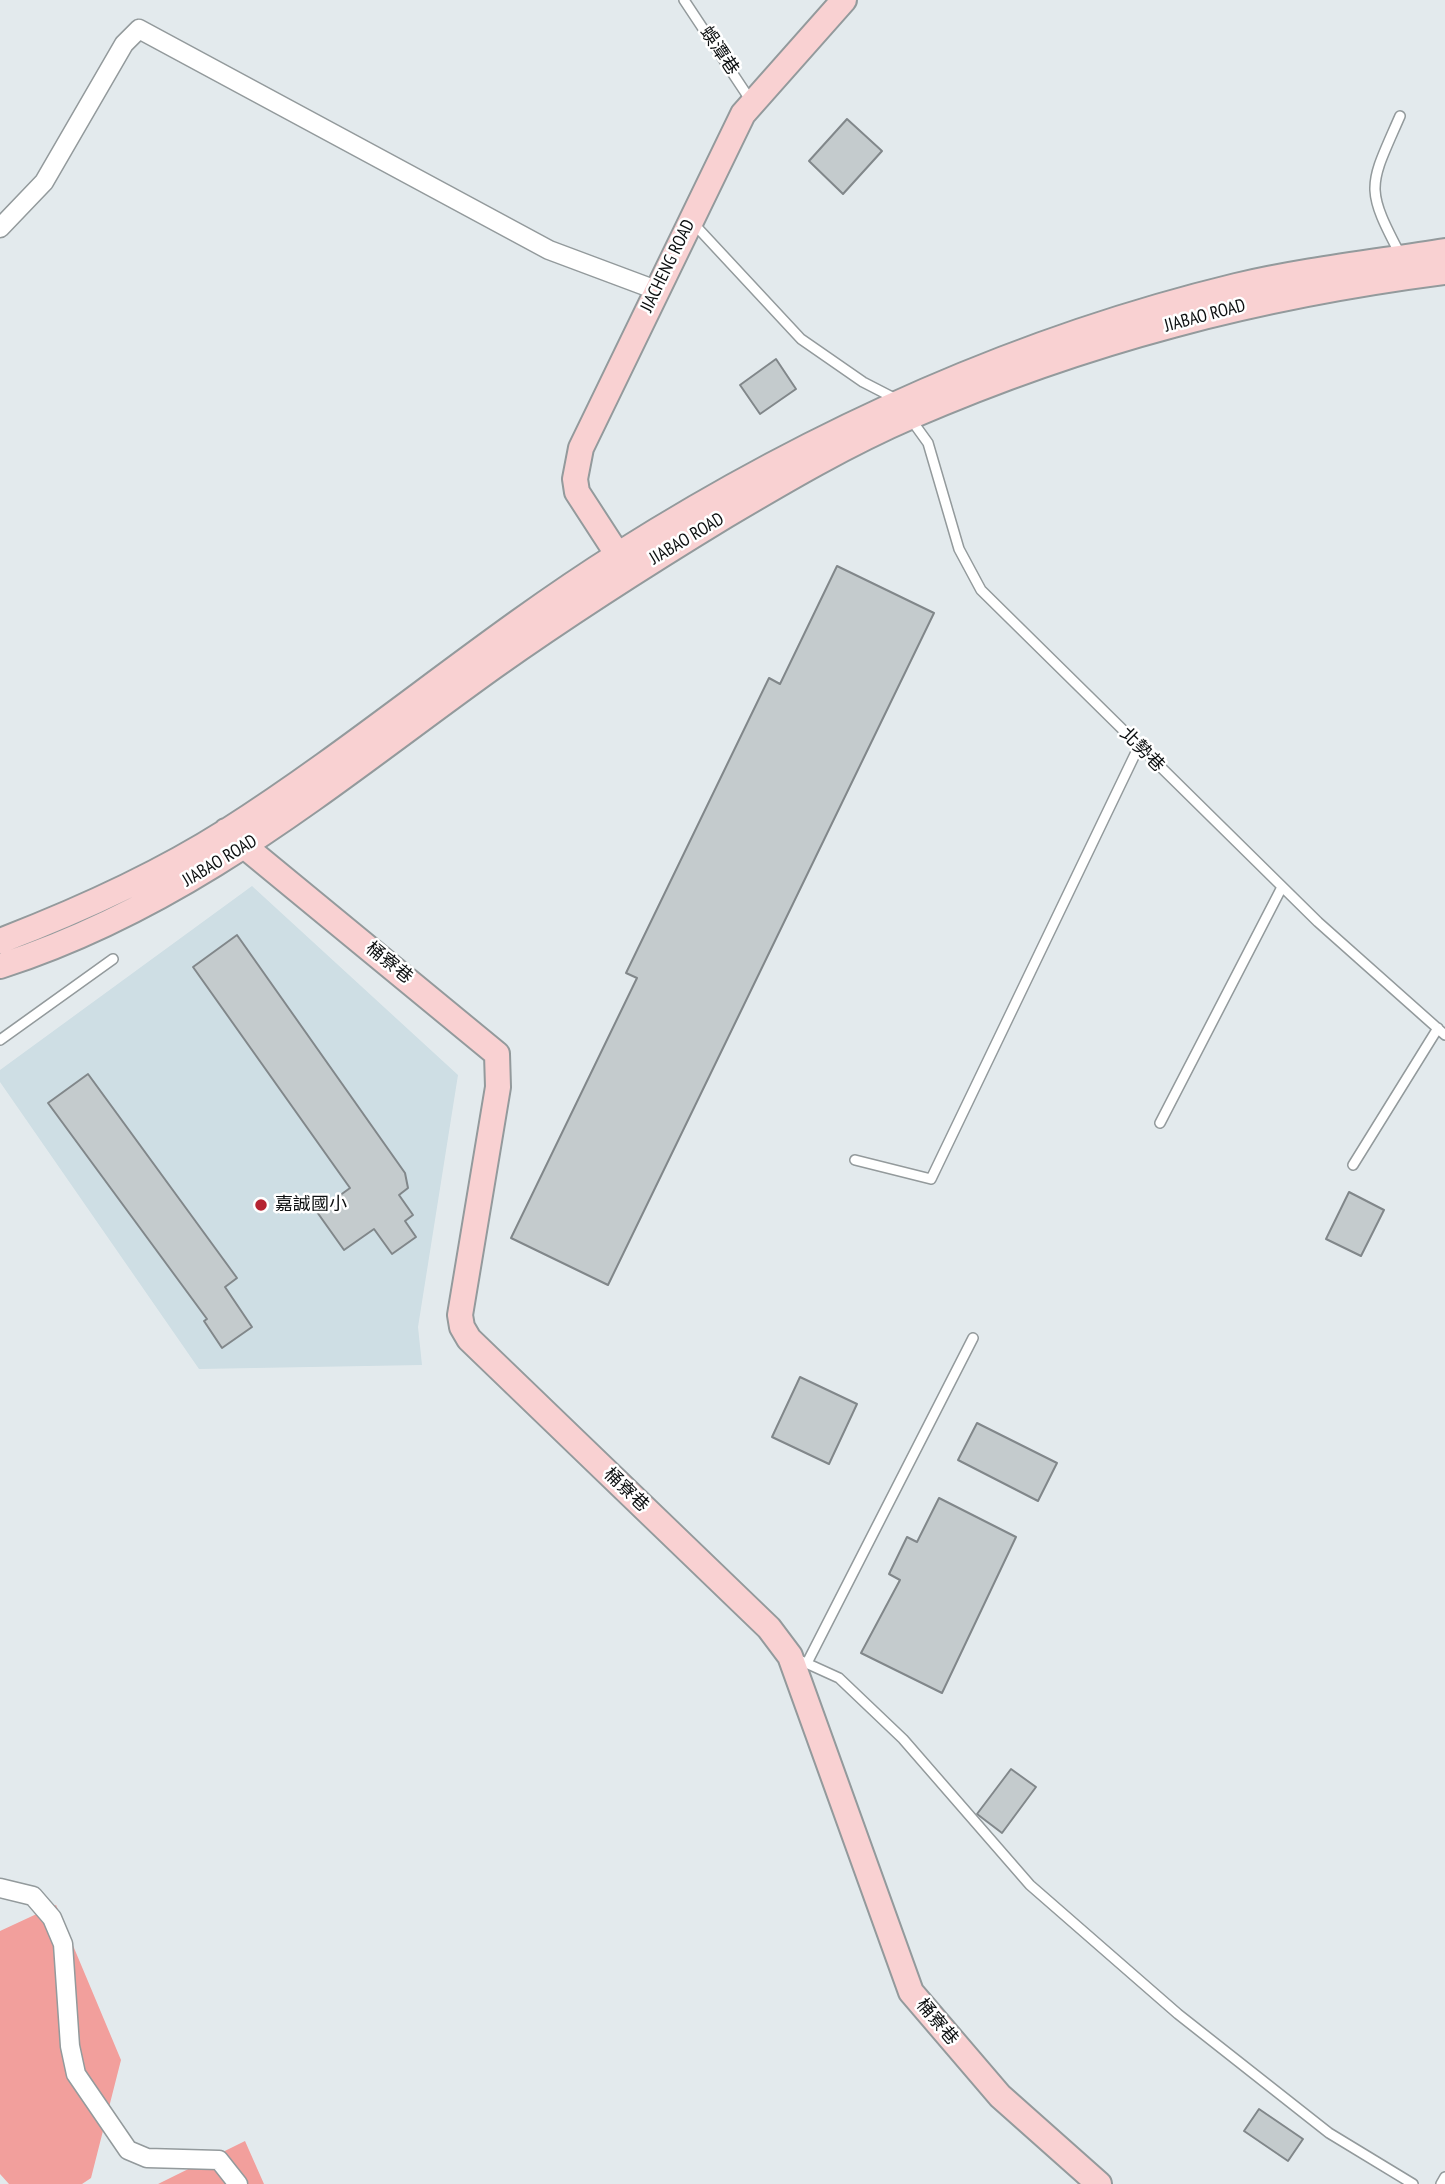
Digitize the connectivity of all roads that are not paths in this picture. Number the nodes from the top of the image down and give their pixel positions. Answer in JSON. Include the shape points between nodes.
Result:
{"nodes":[{"id":1,"x":684,"y":0,"type":"edge"},
{"id":2,"x":844,"y":0,"type":"edge"},
{"id":3,"x":752,"y":103,"type":"junction"},
{"id":4,"x":1400,"y":116,"type":"dead end"},
{"id":5,"x":690,"y":219,"type":"junction"},
{"id":6,"x":0,"y":228,"type":"edge"},
{"id":7,"x":1445,"y":251,"type":"edge"},
{"id":8,"x":1401,"y":258,"type":"junction"},
{"id":9,"x":1445,"y":272,"type":"edge"},
{"id":10,"x":656,"y":290,"type":"junction"},
{"id":11,"x":906,"y":410,"type":"junction"},
{"id":12,"x":624,"y":564,"type":"junction"},
{"id":13,"x":1139,"y":746,"type":"junction"},
{"id":14,"x":226,"y":831,"type":"junction"},
{"id":15,"x":246,"y":847,"type":"junction"},
{"id":16,"x":1282,"y":887,"type":"junction"},
{"id":17,"x":0,"y":941,"type":"edge"},
{"id":18,"x":113,"y":959,"type":"dead end"},
{"id":19,"x":0,"y":966,"type":"edge"},
{"id":20,"x":1441,"y":1032,"type":"edge"},
{"id":21,"x":0,"y":1040,"type":"edge"},
{"id":22,"x":1160,"y":1123,"type":"dead end"},
{"id":23,"x":855,"y":1160,"type":"dead end"},
{"id":24,"x":1353,"y":1165,"type":"dead end"},
{"id":25,"x":973,"y":1338,"type":"dead end"},
{"id":26,"x":799,"y":1660,"type":"junction"},
{"id":27,"x":0,"y":1888,"type":"edge"},
{"id":28,"x":1445,"y":2177,"type":"edge"},
{"id":29,"x":238,"y":2184,"type":"edge"},
{"id":30,"x":1099,"y":2184,"type":"edge"},
{"id":31,"x":1413,"y":2184,"type":"edge"},
{"id":32,"x":1441,"y":2184,"type":"edge"}],
"edges":[{"from":1,"to":3,"type":"lane","name":"蜈潭巷"},
{"from":2,"to":3,"type":"street","name":"JIACHENG ROAD"},
{"from":3,"to":5,"type":"street","name":"JIACHENG ROAD"},
{"from":4,"to":8,"type":"lane","via":[[1372,187],[1378,213]]},
{"from":5,"to":10,"type":"street","name":"JIACHENG ROAD"},
{"from":5,"to":11,"type":"lane","via":[[801,339]]},
{"from":6,"to":10,"type":"street","via":[[44,182],[124,44],[139,29],[549,250]]},
{"from":7,"to":8,"type":"street","name":"JIABAO ROAD"},
{"from":8,"to":11,"type":"street","name":"JIABAO ROAD","via":[[1241,285],[1164,305],[1017,355]]},
{"from":9,"to":11,"type":"street","name":"JIABAO ROAD","via":[[1235,307]]},
{"from":10,"to":12,"type":"street","name":"JIACHENG ROAD","via":[[576,461],[577,492]]},
{"from":11,"to":12,"type":"street","name":"JIABAO ROAD","via":[[800,451]]},
{"from":11,"to":13,"type":"lane","name":"北勢巷","via":[[928,443],[958,549],[981,590]]},
{"from":12,"to":14,"type":"street","name":"JIABAO ROAD"},
{"from":12,"to":15,"type":"street","name":"JIABAO ROAD","via":[[493,667]]},
{"from":13,"to":16,"type":"lane","name":"北勢巷"},
{"from":13,"to":23,"type":"lane","via":[[931,1179]]},
{"from":14,"to":15,"type":"street","name":"桶寮巷"},
{"from":14,"to":17,"type":"street","name":"JIABAO ROAD","via":[[156,872]]},
{"from":15,"to":19,"type":"street","name":"JIABAO ROAD","via":[[157,898]]},
{"from":15,"to":26,"type":"street","name":"桶寮巷","via":[[497,1054],[498,1087],[460,1315],[469,1339]]},
{"from":16,"to":20,"type":"lane","name":"北勢巷"},
{"from":16,"to":22,"type":"lane"},
{"from":18,"to":21,"type":"lane"},
{"from":20,"to":24,"type":"lane"},
{"from":25,"to":26,"type":"lane"},
{"from":26,"to":30,"type":"street","name":"桶寮巷","via":[[911,1992],[1000,2096]]},
{"from":26,"to":31,"type":"lane","via":[[839,1678],[903,1738],[1030,1885],[1178,2014],[1329,2133]]},
{"from":27,"to":29,"type":"street","via":[[33,1896],[52,1918],[63,1944],[76,2074],[128,2150],[147,2158],[219,2160]]},
{"from":28,"to":32,"type":"lane"}]}
